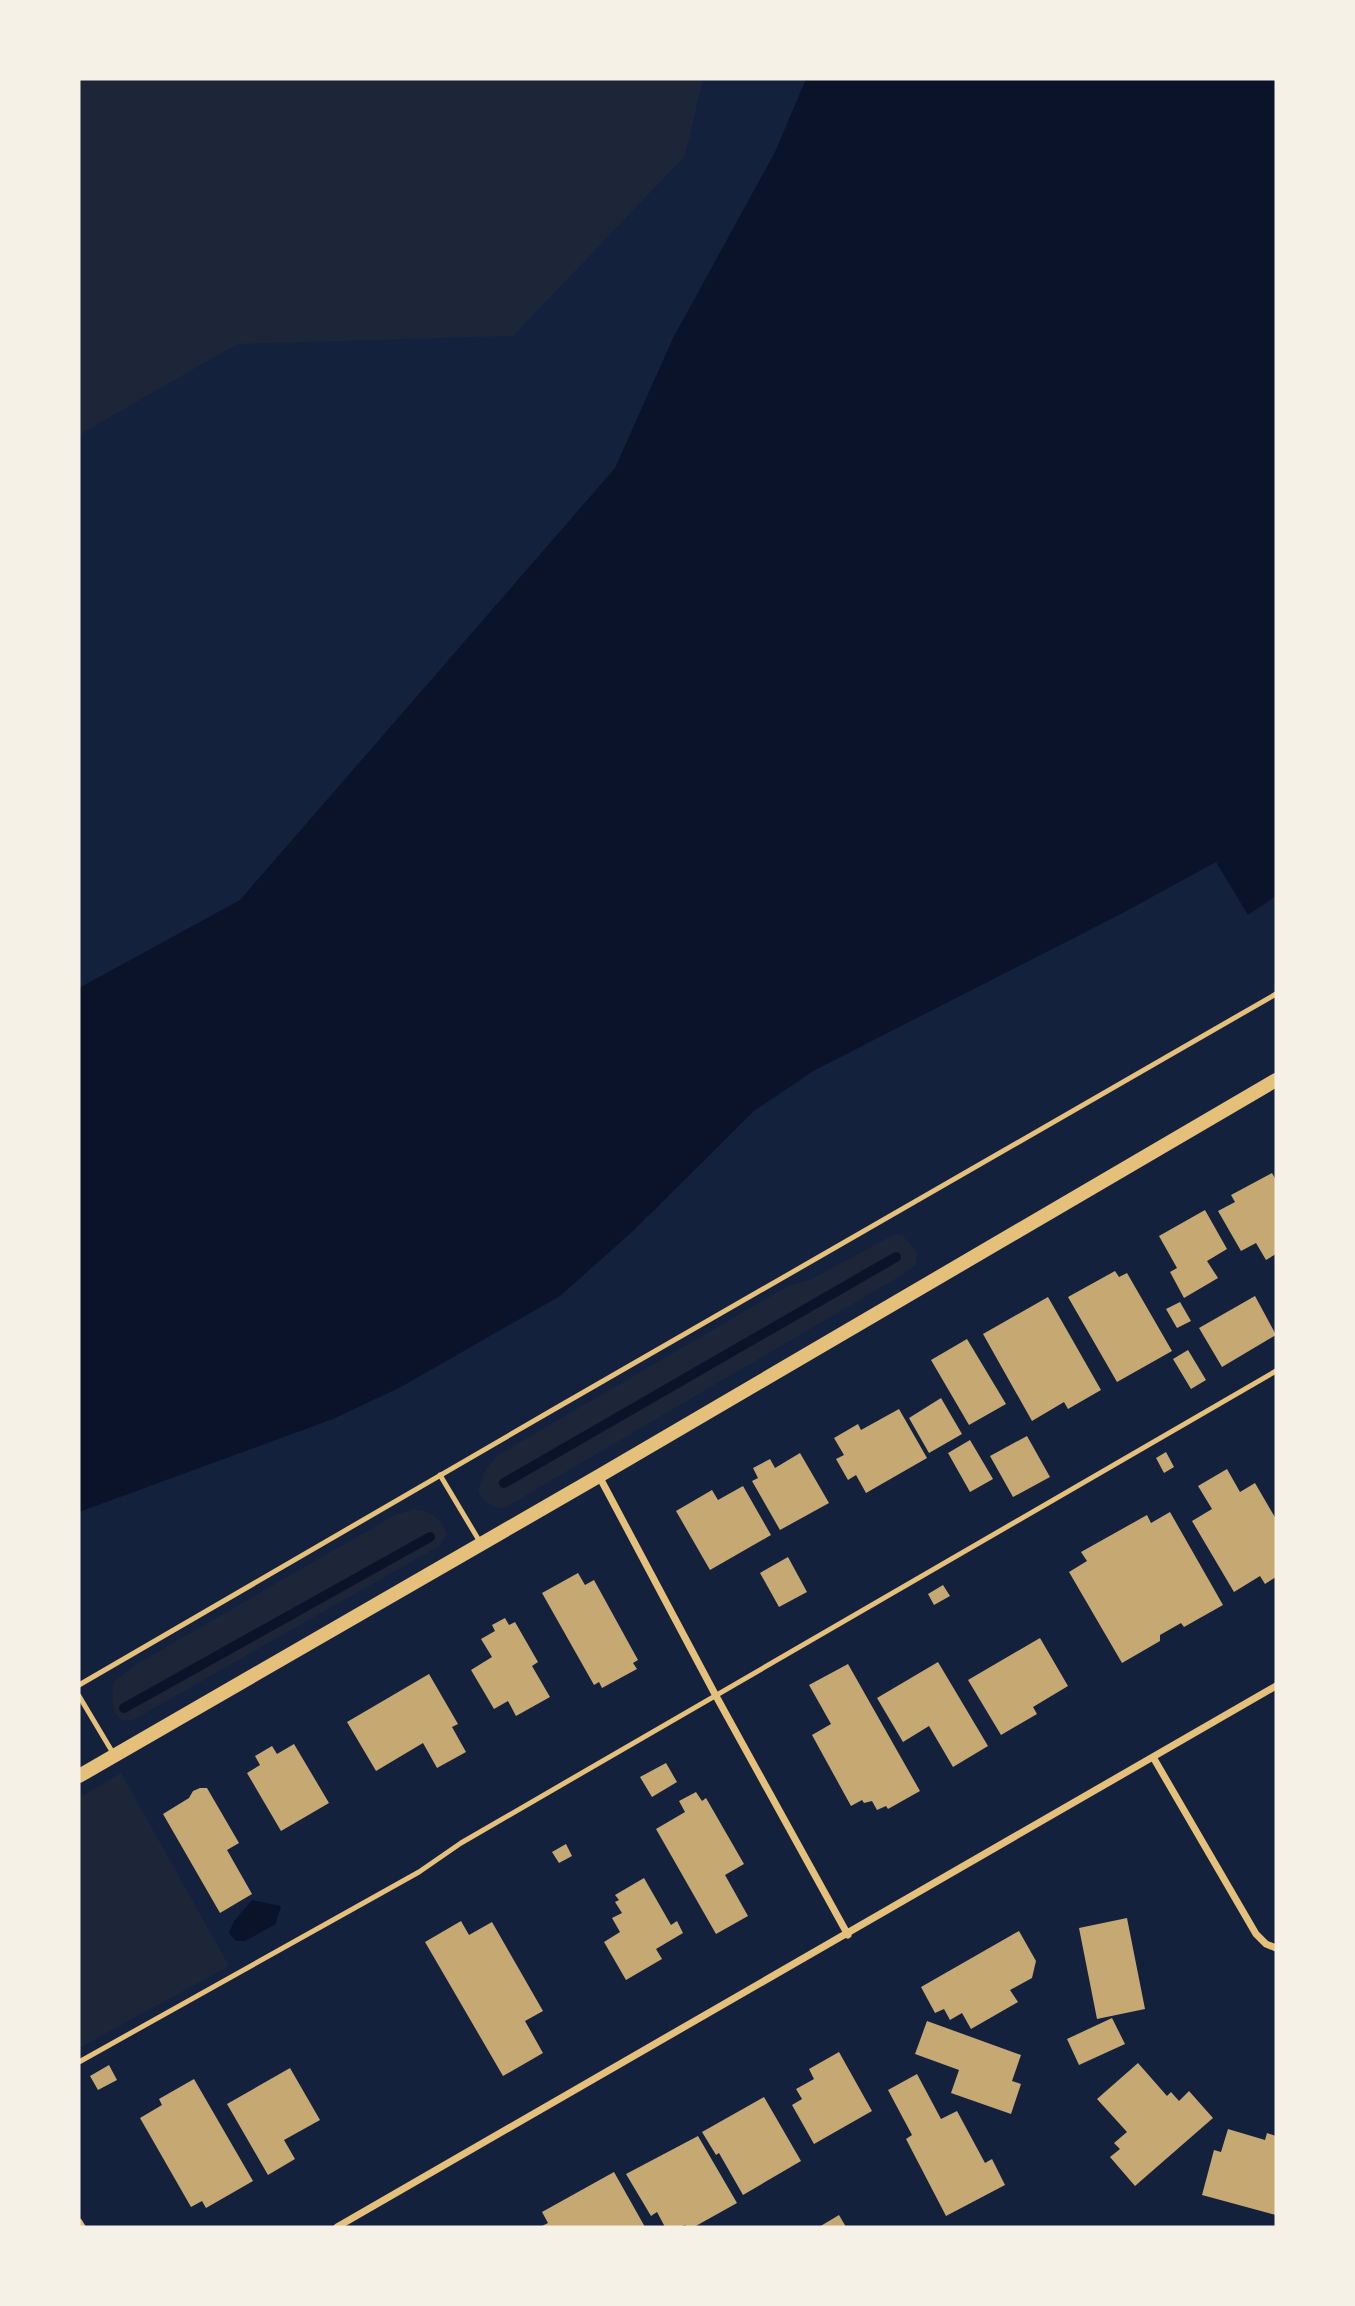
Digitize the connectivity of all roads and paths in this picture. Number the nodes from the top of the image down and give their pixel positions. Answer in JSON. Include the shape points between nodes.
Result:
{"nodes":[{"id":1,"x":1276,"y":995,"type":"edge"},
{"id":2,"x":1276,"y":1080,"type":"edge"},
{"id":3,"x":1276,"y":1371,"type":"edge"},
{"id":4,"x":440,"y":1475,"type":"junction"},
{"id":5,"x":599,"y":1476,"type":"junction"},
{"id":6,"x":481,"y":1544,"type":"junction"},
{"id":7,"x":79,"y":1685,"type":"edge"},
{"id":8,"x":1276,"y":1686,"type":"edge"},
{"id":9,"x":79,"y":1696,"type":"edge"},
{"id":10,"x":716,"y":1696,"type":"junction"},
{"id":11,"x":115,"y":1755,"type":"junction"},
{"id":12,"x":1153,"y":1757,"type":"junction"},
{"id":13,"x":79,"y":1776,"type":"edge"},
{"id":14,"x":848,"y":1935,"type":"junction"},
{"id":15,"x":1276,"y":1948,"type":"edge"},
{"id":16,"x":79,"y":2062,"type":"edge"},
{"id":17,"x":79,"y":2222,"type":"edge"},
{"id":18,"x":82,"y":2227,"type":"edge"},
{"id":19,"x":337,"y":2227,"type":"edge"}],
"edges":[{"from":1,"to":4,"type":"lane"},
{"from":2,"to":5,"type":"main road"},
{"from":3,"to":10,"type":"lane"},
{"from":4,"to":6,"type":"lane"},
{"from":4,"to":7,"type":"lane"},
{"from":5,"to":6,"type":"main road"},
{"from":5,"to":10,"type":"street"},
{"from":6,"to":11,"type":"main road"},
{"from":8,"to":12,"type":"street"},
{"from":9,"to":11,"type":"lane"},
{"from":10,"to":14,"type":"street"},
{"from":10,"to":16,"type":"lane","via":[[461,1843],[419,1872]]},
{"from":11,"to":13,"type":"main road"},
{"from":12,"to":14,"type":"street"},
{"from":12,"to":15,"type":"street","via":[[1255,1934]]},
{"from":14,"to":19,"type":"street"},
{"from":17,"to":18,"type":"street"}]}
